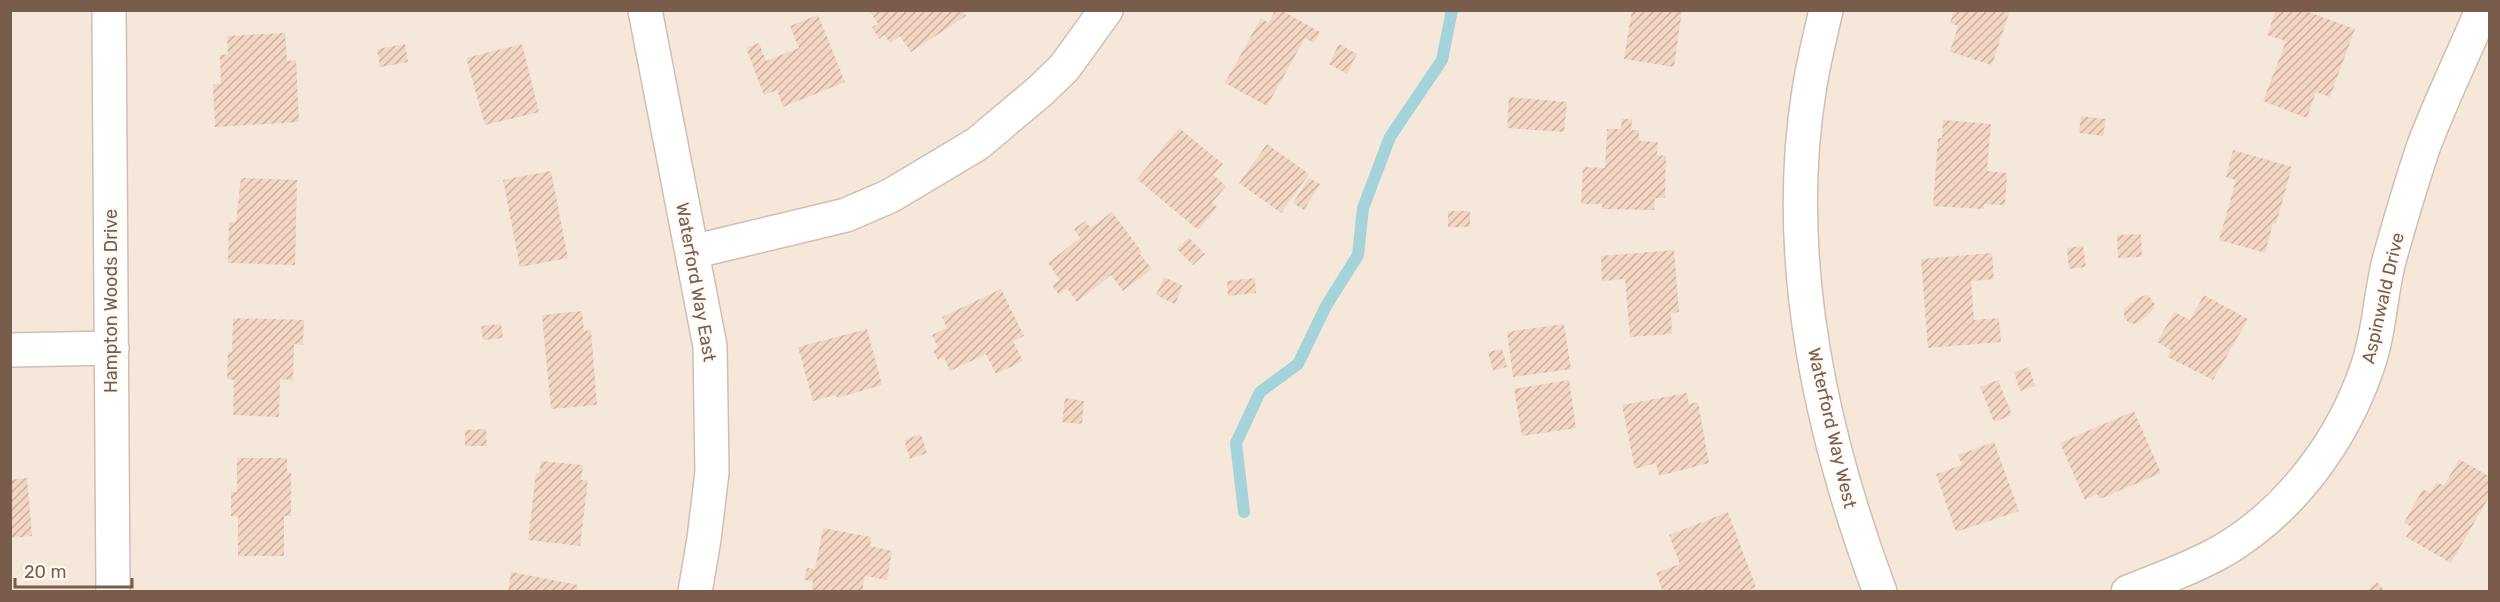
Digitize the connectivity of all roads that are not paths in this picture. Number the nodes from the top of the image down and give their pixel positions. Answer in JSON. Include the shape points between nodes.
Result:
{"nodes":[{"id":1,"x":109,"y":10,"type":"edge"},
{"id":2,"x":645,"y":10,"type":"edge"},
{"id":3,"x":1106,"y":10,"type":"edge"},
{"id":4,"x":1826,"y":10,"type":"edge"},
{"id":5,"x":2482,"y":10,"type":"edge"},
{"id":6,"x":692,"y":252,"type":"junction"},
{"id":7,"x":112,"y":348,"type":"junction"},
{"id":8,"x":10,"y":350,"type":"edge"},
{"id":9,"x":112,"y":591,"type":"edge"},
{"id":10,"x":694,"y":591,"type":"edge"},
{"id":11,"x":1880,"y":591,"type":"edge"},
{"id":12,"x":2128,"y":591,"type":"edge"}],
"edges":[{"from":1,"to":7,"type":"street","name":"Hampton Woods Drive"},
{"from":2,"to":6,"type":"street","name":"Waterford Way East"},
{"from":3,"to":6,"type":"street","via":[[1064,68],[1039,92],[977,144],[890,196],[846,215]]},
{"from":4,"to":11,"type":"street","name":"Waterford Way West","via":[[1809,92],[1802,171],[1802,252],[1813,353],[1828,428],[1853,520]]},
{"from":5,"to":12,"type":"street","name":"Aspinwald Drive","via":[[2424,148],[2389,260],[2378,330],[2367,368],[2341,429],[2311,472],[2272,514],[2224,549]]},
{"from":6,"to":10,"type":"street","name":"Waterford Way East","via":[[710,346],[712,472]]},
{"from":7,"to":8,"type":"street"},
{"from":7,"to":9,"type":"street","name":"Hampton Woods Drive"}]}
